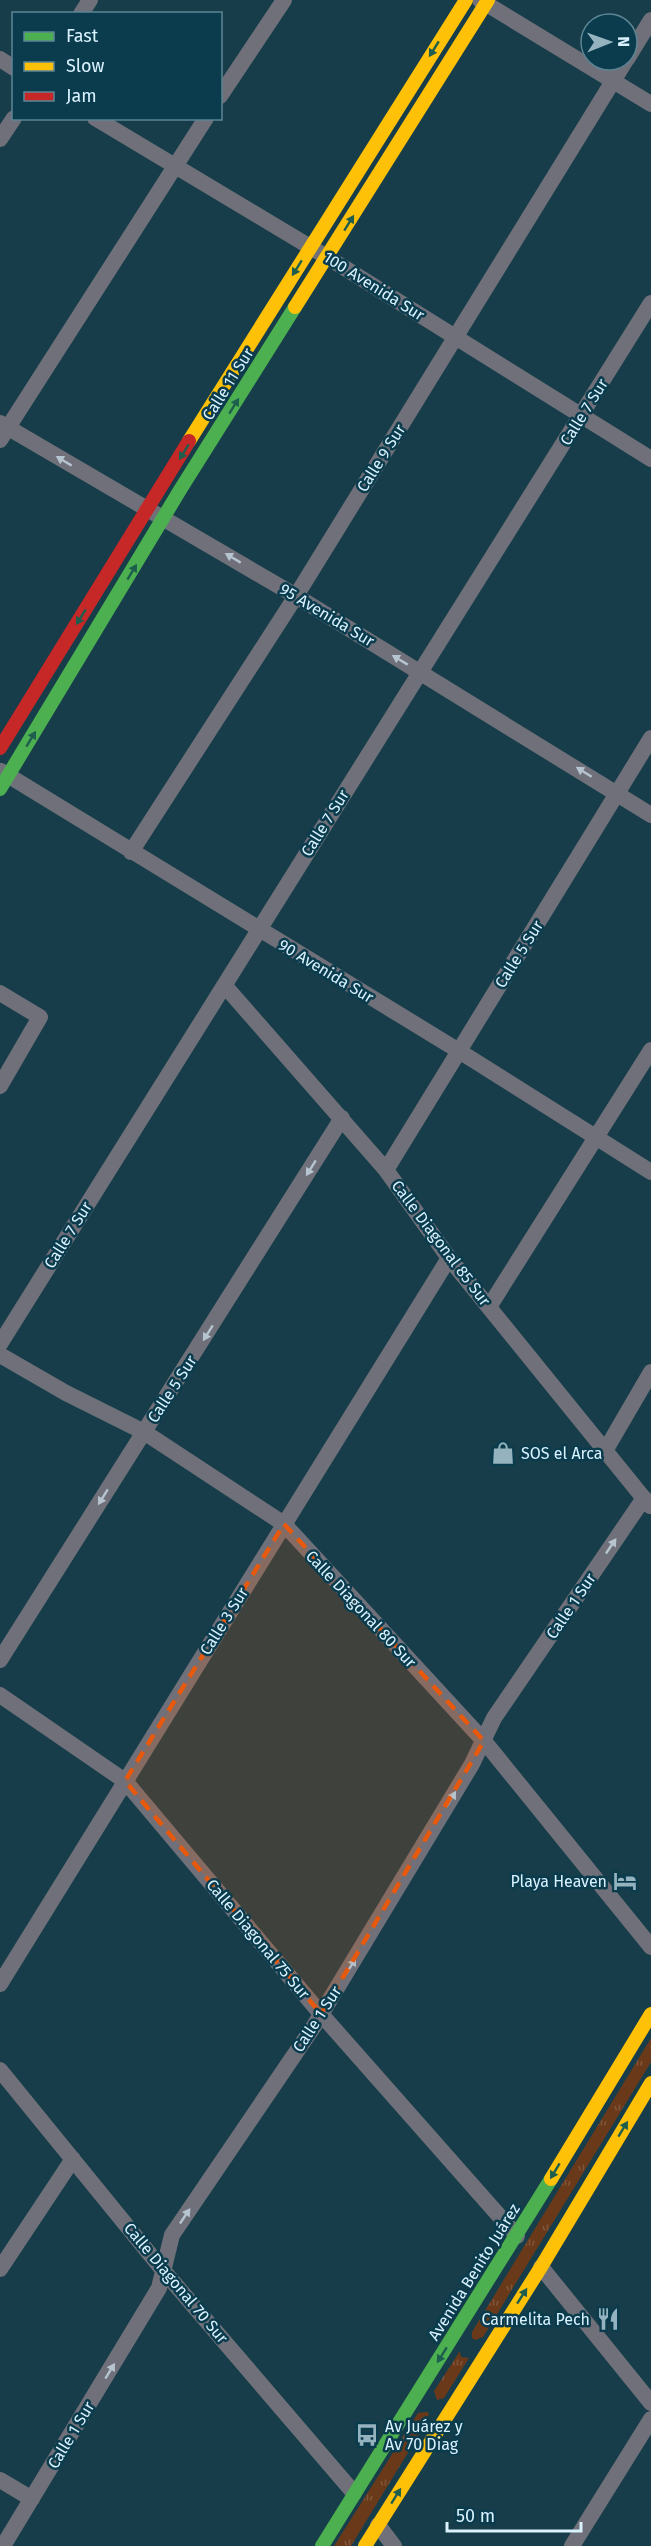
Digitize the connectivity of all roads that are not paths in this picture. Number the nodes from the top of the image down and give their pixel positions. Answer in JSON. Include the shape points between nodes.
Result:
{"nodes":[{"id":1,"x":284,"y":0,"type":"edge"},
{"id":2,"x":466,"y":0,"type":"edge"},
{"id":3,"x":484,"y":1,"type":"edge"},
{"id":4,"x":651,"y":20,"type":"edge"},
{"id":5,"x":639,"y":40,"type":"edge"},
{"id":6,"x":619,"y":72,"type":"edge"},
{"id":7,"x":613,"y":81,"type":"junction"},
{"id":8,"x":222,"y":93,"type":"edge"},
{"id":9,"x":651,"y":104,"type":"edge"},
{"id":10,"x":13,"y":120,"type":"edge"},
{"id":11,"x":98,"y":120,"type":"edge"},
{"id":12,"x":205,"y":120,"type":"edge"},
{"id":13,"x":0,"y":139,"type":"edge"},
{"id":14,"x":174,"y":167,"type":"junction"},
{"id":15,"x":309,"y":247,"type":"junction"},
{"id":16,"x":327,"y":257,"type":"junction"},
{"id":17,"x":651,"y":303,"type":"edge"},
{"id":18,"x":457,"y":338,"type":"junction"},
{"id":19,"x":581,"y":416,"type":"junction"},
{"id":20,"x":3,"y":430,"type":"edge"},
{"id":21,"x":651,"y":459,"type":"edge"},
{"id":22,"x":147,"y":510,"type":"junction"},
{"id":23,"x":166,"y":518,"type":"junction"},
{"id":24,"x":296,"y":596,"type":"junction"},
{"id":25,"x":420,"y":672,"type":"junction"},
{"id":26,"x":651,"y":738,"type":"edge"},
{"id":27,"x":0,"y":748,"type":"edge"},
{"id":28,"x":3,"y":778,"type":"edge"},
{"id":29,"x":617,"y":793,"type":"junction"},
{"id":30,"x":651,"y":815,"type":"edge"},
{"id":31,"x":131,"y":852,"type":"junction"},
{"id":32,"x":258,"y":930,"type":"junction"},
{"id":33,"x":225,"y":986,"type":"junction"},
{"id":34,"x":0,"y":993,"type":"edge"},
{"id":35,"x":651,"y":1050,"type":"edge"},
{"id":36,"x":459,"y":1051,"type":"junction"},
{"id":37,"x":0,"y":1086,"type":"edge"},
{"id":38,"x":342,"y":1118,"type":"junction"},
{"id":39,"x":597,"y":1138,"type":"junction"},
{"id":40,"x":386,"y":1170,"type":"junction"},
{"id":41,"x":651,"y":1172,"type":"edge"},
{"id":42,"x":449,"y":1258,"type":"junction"},
{"id":43,"x":489,"y":1307,"type":"junction"},
{"id":44,"x":0,"y":1344,"type":"edge"},
{"id":45,"x":0,"y":1356,"type":"edge"},
{"id":46,"x":651,"y":1372,"type":"edge"},
{"id":47,"x":144,"y":1432,"type":"junction"},
{"id":48,"x":605,"y":1451,"type":"junction"},
{"id":49,"x":647,"y":1502,"type":"edge"},
{"id":50,"x":284,"y":1524,"type":"junction"},
{"id":51,"x":0,"y":1660,"type":"edge"},
{"id":52,"x":0,"y":1695,"type":"edge"},
{"id":53,"x":484,"y":1741,"type":"junction"},
{"id":54,"x":125,"y":1781,"type":"junction"},
{"id":55,"x":651,"y":1947,"type":"edge"},
{"id":56,"x":0,"y":1984,"type":"edge"},
{"id":57,"x":321,"y":2014,"type":"junction"},
{"id":58,"x":651,"y":2014,"type":"edge"},
{"id":59,"x":0,"y":2070,"type":"edge"},
{"id":60,"x":651,"y":2083,"type":"edge"},
{"id":61,"x":72,"y":2159,"type":"junction"},
{"id":62,"x":517,"y":2236,"type":"junction"},
{"id":63,"x":541,"y":2267,"type":"junction"},
{"id":64,"x":0,"y":2269,"type":"edge"},
{"id":65,"x":162,"y":2269,"type":"junction"},
{"id":66,"x":459,"y":2329,"type":"junction"},
{"id":67,"x":486,"y":2351,"type":"junction"},
{"id":68,"x":651,"y":2403,"type":"edge"},
{"id":69,"x":411,"y":2405,"type":"junction"},
{"id":70,"x":651,"y":2419,"type":"edge"},
{"id":71,"x":439,"y":2427,"type":"junction"},
{"id":72,"x":0,"y":2480,"type":"edge"},
{"id":73,"x":354,"y":2493,"type":"junction"},
{"id":74,"x":32,"y":2499,"type":"junction"},
{"id":75,"x":378,"y":2525,"type":"junction"},
{"id":76,"x":3,"y":2546,"type":"edge"},
{"id":77,"x":322,"y":2546,"type":"edge"},
{"id":78,"x":365,"y":2546,"type":"edge"},
{"id":79,"x":394,"y":2546,"type":"edge"},
{"id":80,"x":572,"y":2546,"type":"edge"}],
"edges":[{"from":1,"to":8,"type":"street"},
{"from":2,"to":15,"type":"main road","name":"Calle 11 Sur","one_way":true},
{"from":3,"to":7,"type":"street"},
{"from":16,"to":3,"type":"main road","name":"Calle 11 Sur","one_way":true},
{"from":4,"to":5,"type":"street","name":"Calle 9 Sur"},
{"from":6,"to":7,"type":"street","name":"Calle 9 Sur"},
{"from":7,"to":9,"type":"street"},
{"from":7,"to":18,"type":"street","name":"Calle 9 Sur"},
{"from":10,"to":13,"type":"street"},
{"from":11,"to":14,"type":"street","name":"100 Avenida Sur"},
{"from":12,"to":14,"type":"street"},
{"from":14,"to":15,"type":"street","name":"100 Avenida Sur"},
{"from":14,"to":20,"type":"street"},
{"from":15,"to":16,"type":"street","name":"100 Avenida Sur"},
{"from":15,"to":22,"type":"main road","name":"Calle 11 Sur","one_way":true},
{"from":16,"to":18,"type":"street","name":"100 Avenida Sur"},
{"from":23,"to":16,"type":"main road","name":"Calle 11 Sur","one_way":true},
{"from":17,"to":19,"type":"street","name":"Calle 7 Sur"},
{"from":18,"to":19,"type":"street","name":"100 Avenida Sur"},
{"from":18,"to":24,"type":"street","name":"Calle 9 Sur"},
{"from":19,"to":21,"type":"street","name":"100 Avenida Sur"},
{"from":19,"to":25,"type":"street","name":"Calle 7 Sur"},
{"from":22,"to":20,"type":"street","name":"95 Avenida Sur","one_way":true},
{"from":22,"to":23,"type":"street","name":"95 Avenida Sur"},
{"from":22,"to":27,"type":"main road","name":"Calle 11 Sur","one_way":true},
{"from":24,"to":23,"type":"street","name":"95 Avenida Sur","one_way":true},
{"from":28,"to":23,"type":"main road","name":"Calle 11 Sur","one_way":true},
{"from":25,"to":24,"type":"street","name":"95 Avenida Sur","one_way":true},
{"from":24,"to":31,"type":"street","name":"Calle 9 Sur"},
{"from":29,"to":25,"type":"street","name":"95 Avenida Sur","one_way":true},
{"from":25,"to":32,"type":"street","name":"Calle 7 Sur"},
{"from":26,"to":29,"type":"street","name":"Calle 5 Sur"},
{"from":28,"to":31,"type":"street","name":"90 Avenida Sur"},
{"from":29,"to":30,"type":"street","name":"95 Avenida Sur"},
{"from":29,"to":36,"type":"street","name":"Calle 5 Sur"},
{"from":31,"to":32,"type":"street","name":"90 Avenida Sur"},
{"from":32,"to":33,"type":"street","name":"Calle 7 Sur"},
{"from":32,"to":36,"type":"street","name":"90 Avenida Sur"},
{"from":33,"to":38,"type":"street","name":"Calle Diagonal 85 Sur"},
{"from":33,"to":44,"type":"street","name":"Calle 7 Sur"},
{"from":34,"to":37,"type":"street","via":[[39,1017]]},
{"from":35,"to":39,"type":"street"},
{"from":36,"to":39,"type":"street","name":"90 Avenida Sur"},
{"from":36,"to":40,"type":"street","name":"Calle 5 Sur"},
{"from":38,"to":40,"type":"street","name":"Calle Diagonal 85 Sur"},
{"from":38,"to":47,"type":"street","name":"Calle 5 Sur","one_way":true},
{"from":39,"to":41,"type":"street","name":"90 Avenida Sur"},
{"from":39,"to":43,"type":"street"},
{"from":40,"to":42,"type":"street","name":"Calle Diagonal 85 Sur"},
{"from":42,"to":43,"type":"street","name":"Calle Diagonal 85 Sur"},
{"from":42,"to":50,"type":"street","name":"Calle 3 Sur"},
{"from":43,"to":48,"type":"street","name":"Calle Diagonal 85 Sur"},
{"from":45,"to":47,"type":"street","name":"Calle Diagonal 80 Sur"},
{"from":46,"to":48,"type":"street"},
{"from":47,"to":50,"type":"street","name":"Calle Diagonal 80 Sur"},
{"from":47,"to":51,"type":"street","name":"Calle 5 Sur","one_way":true},
{"from":48,"to":49,"type":"street","name":"Calle Diagonal 85 Sur"},
{"from":53,"to":49,"type":"street","name":"Calle 1 Sur","one_way":true,"via":[[494,1718]]},
{"from":50,"to":53,"type":"street","name":"Calle Diagonal 80 Sur"},
{"from":50,"to":54,"type":"street","name":"Calle 3 Sur"},
{"from":52,"to":54,"type":"street","name":"Calle Diagonal 75 Sur"},
{"from":53,"to":55,"type":"street","name":"Calle Diagonal 80 Sur"},
{"from":57,"to":53,"type":"street","name":"Calle 1 Sur","one_way":true},
{"from":54,"to":56,"type":"street","name":"Calle 3 Sur"},
{"from":54,"to":57,"type":"street","name":"Calle Diagonal 75 Sur"},
{"from":57,"to":62,"type":"street","name":"Calle Diagonal 75 Sur"},
{"from":65,"to":57,"type":"street","name":"Calle 1 Sur","one_way":true,"via":[[172,2235]]},
{"from":58,"to":62,"type":"main road","name":"Avenida Benito Juárez","one_way":true},
{"from":59,"to":61,"type":"street","name":"Calle Diagonal 70 Sur"},
{"from":63,"to":60,"type":"main road","one_way":true},
{"from":61,"to":64,"type":"street"},
{"from":61,"to":65,"type":"street","name":"Calle Diagonal 70 Sur"},
{"from":62,"to":66,"type":"main road","name":"Avenida Benito Juárez"},
{"from":67,"to":63,"type":"main road","one_way":true},
{"from":63,"to":68,"type":"street"},
{"from":65,"to":73,"type":"street","name":"Calle Diagonal 70 Sur"},
{"from":74,"to":65,"type":"street","name":"Calle 1 Sur","one_way":true,"via":[[159,2288]]},
{"from":66,"to":67,"type":"main road","via":[[466,2350]]},
{"from":66,"to":69,"type":"main road","name":"Avenida Benito Juárez","one_way":true},
{"from":67,"to":71,"type":"main road"},
{"from":69,"to":71,"type":"main road","via":[[422,2403],[431,2407]]},
{"from":69,"to":73,"type":"main road","name":"Avenida Benito Juárez"},
{"from":70,"to":80,"type":"street"},
{"from":75,"to":71,"type":"main road","one_way":true},
{"from":72,"to":74,"type":"street"},
{"from":73,"to":77,"type":"main road","name":"Avenida Benito Juárez"},
{"from":74,"to":76,"type":"street","name":"Calle 1 Sur"},
{"from":75,"to":78,"type":"main road"},
{"from":75,"to":79,"type":"street"}]}
